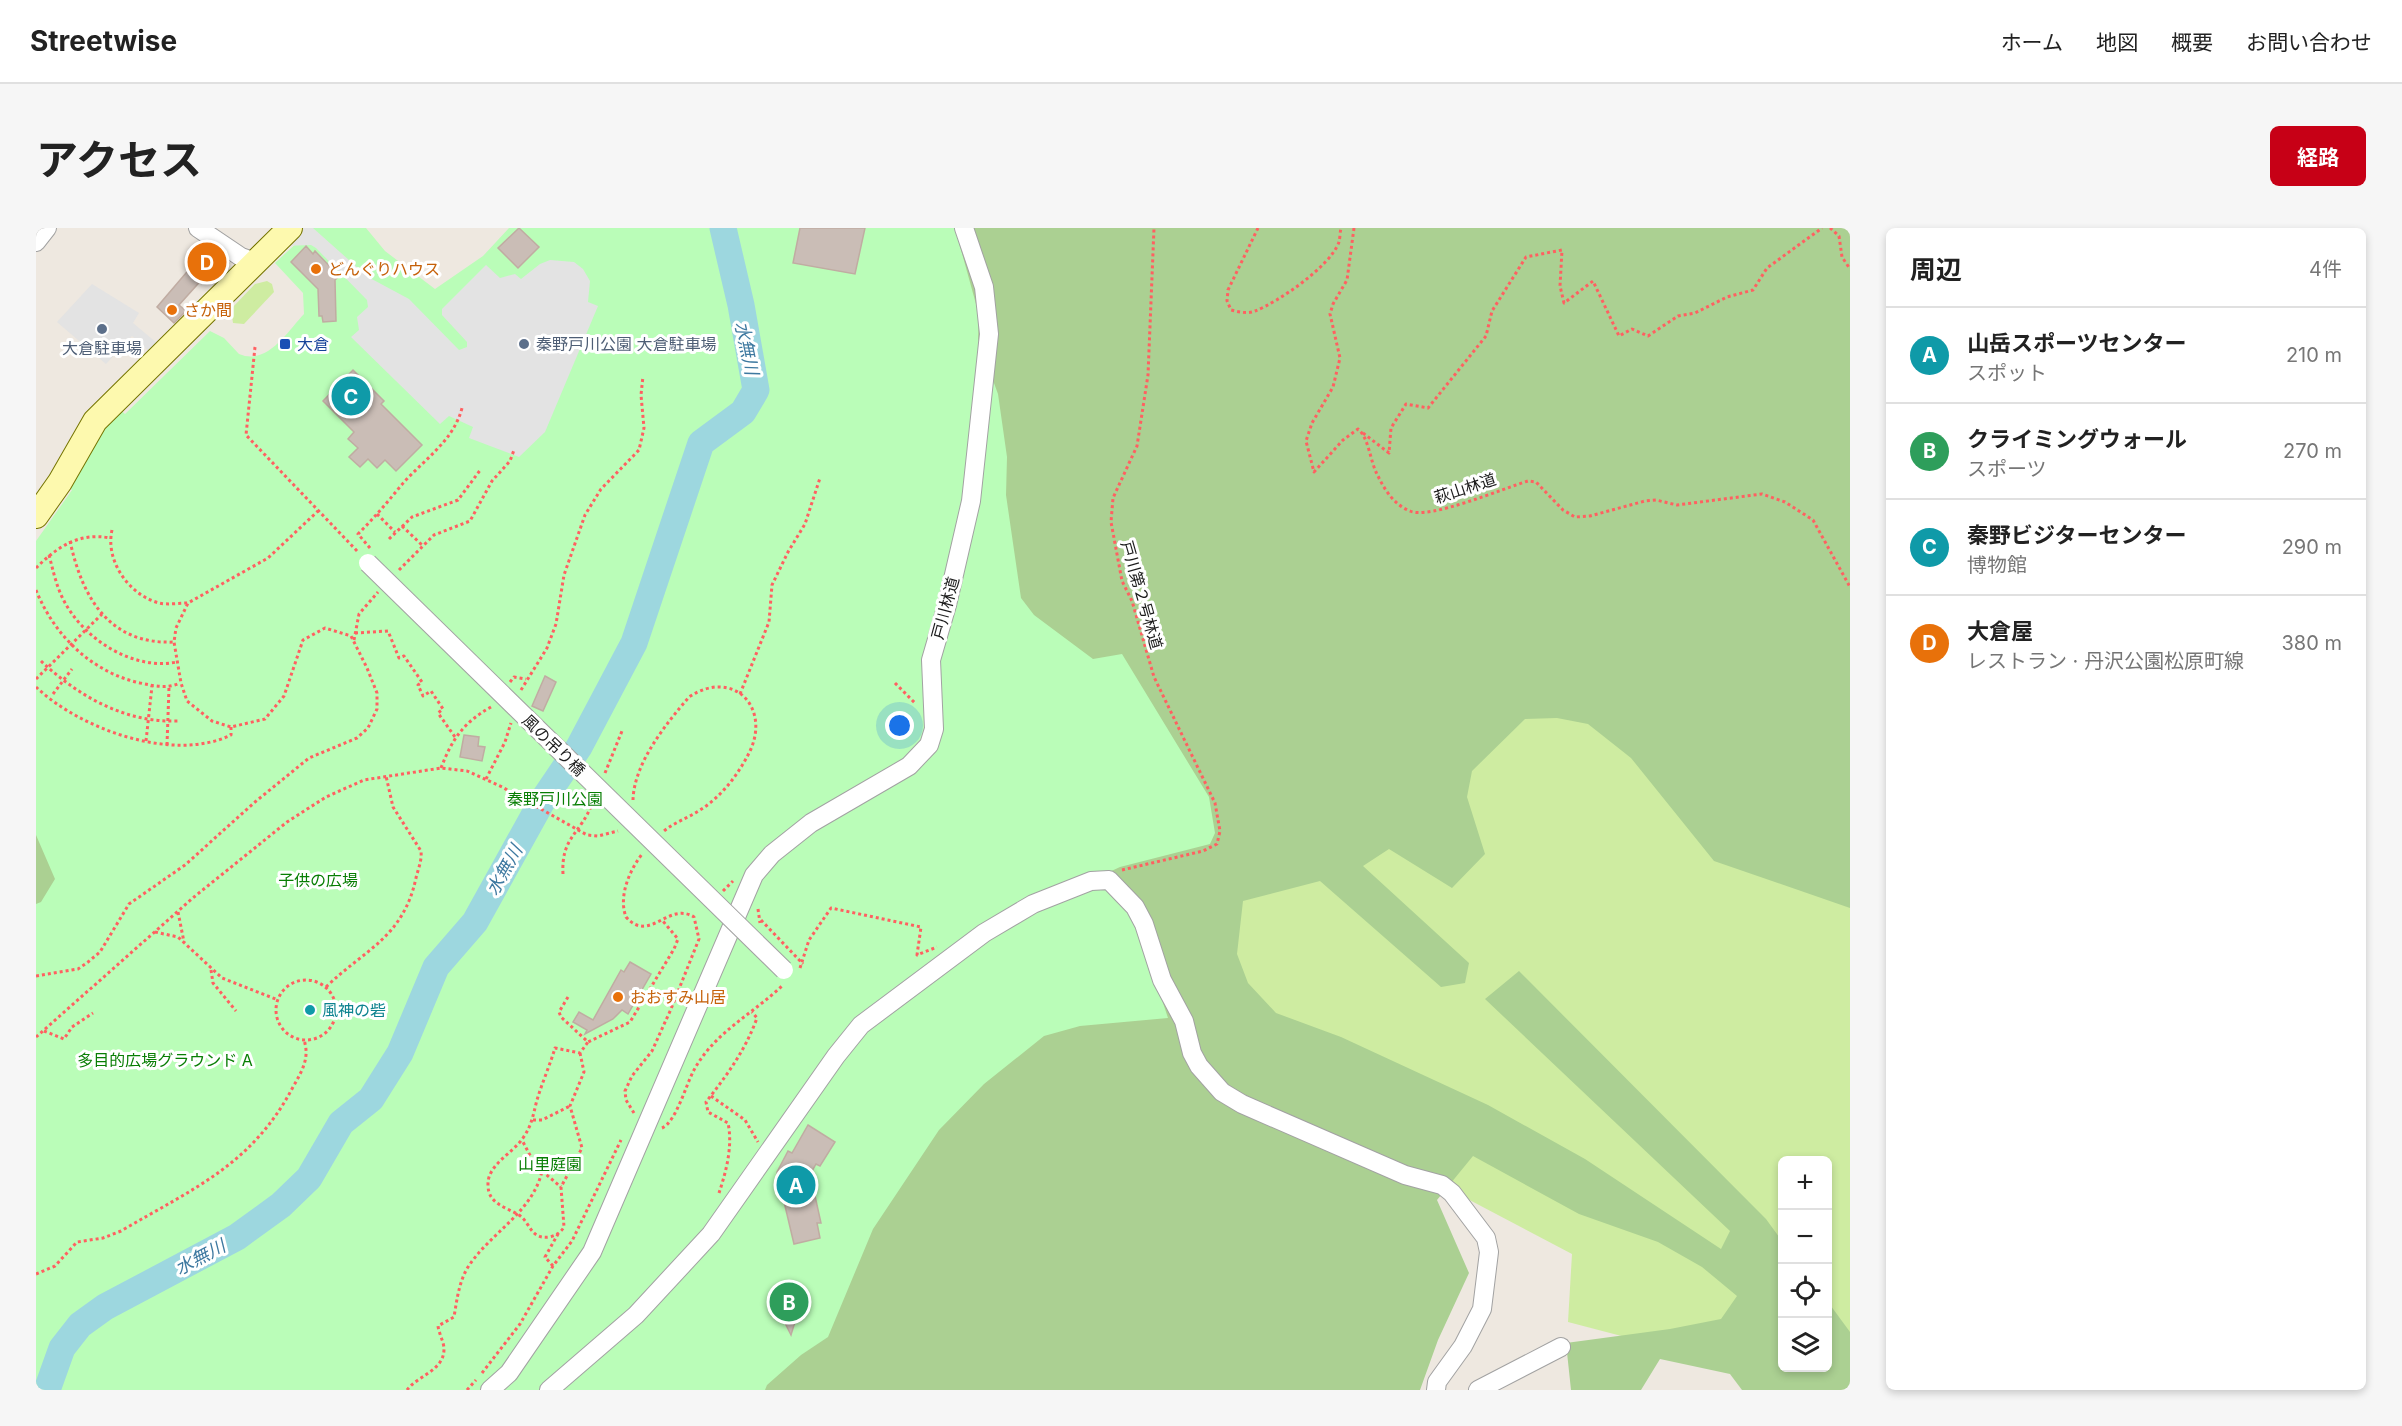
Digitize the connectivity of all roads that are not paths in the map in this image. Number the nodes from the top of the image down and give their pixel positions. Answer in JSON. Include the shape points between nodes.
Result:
{"nodes":[{"id":1,"x":46,"y":228,"type":"edge"},
{"id":2,"x":198,"y":228,"type":"edge"},
{"id":3,"x":290,"y":228,"type":"edge"},
{"id":4,"x":964,"y":228,"type":"edge"},
{"id":5,"x":36,"y":242,"type":"edge"},
{"id":6,"x":255,"y":262,"type":"junction"},
{"id":7,"x":36,"y":516,"type":"edge"},
{"id":8,"x":366,"y":560,"type":"road end"},
{"id":9,"x":788,"y":974,"type":"road end"},
{"id":10,"x":1561,"y":1347,"type":"dead end"},
{"id":11,"x":490,"y":1390,"type":"edge"},
{"id":12,"x":549,"y":1390,"type":"edge"},
{"id":13,"x":1436,"y":1390,"type":"edge"},
{"id":14,"x":1478,"y":1390,"type":"edge"}],
"edges":[{"from":1,"to":5,"type":"street"},
{"from":2,"to":6,"type":"street"},
{"from":3,"to":6,"type":"main road"},
{"from":4,"to":11,"type":"street","name":"戸川林道","via":[[984,287],[989,334],[970,501],[931,660],[934,729],[928,744],[909,766],[811,823],[772,854],[754,875],[748,906],[592,1252],[508,1372]]},
{"from":6,"to":7,"type":"main road","via":[[95,421]]},
{"from":8,"to":9,"type":"street","name":"風の吊り橋","bridge":true},
{"from":10,"to":14,"type":"street"},
{"from":12,"to":13,"type":"street","via":[[636,1315],[711,1234],[861,1025],[984,933],[1033,904],[1091,881],[1109,880],[1135,907],[1162,980],[1184,1021],[1192,1053],[1222,1092],[1405,1175],[1442,1185],[1486,1238],[1489,1252],[1482,1309],[1463,1346],[1437,1382]]}]}
